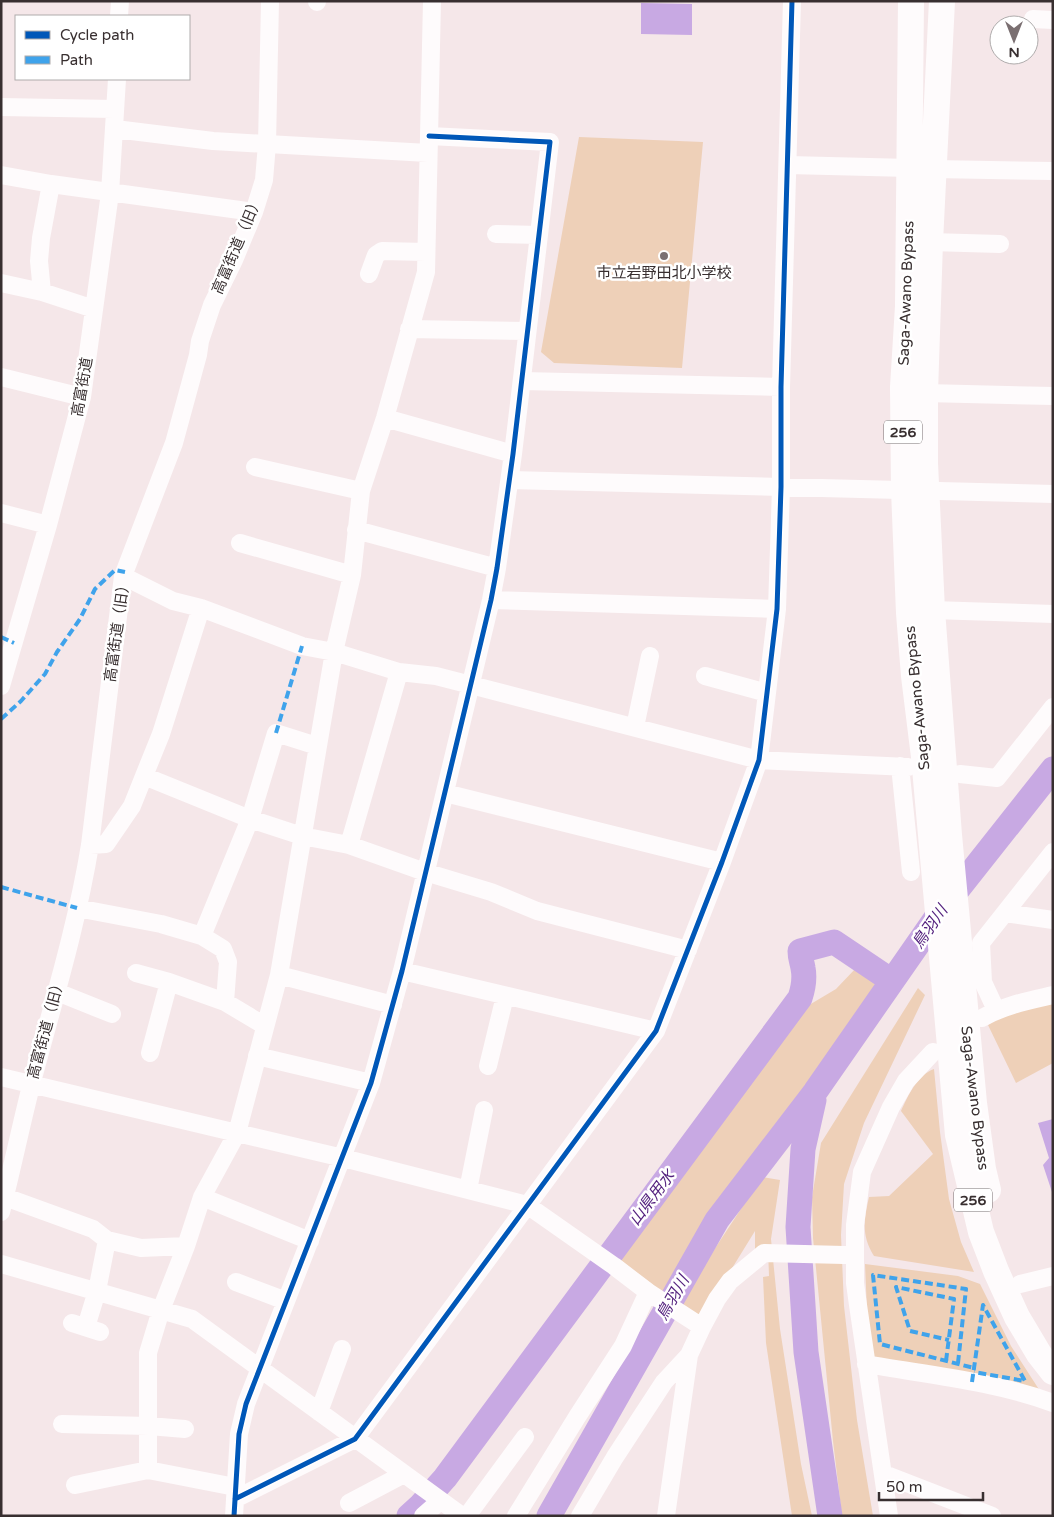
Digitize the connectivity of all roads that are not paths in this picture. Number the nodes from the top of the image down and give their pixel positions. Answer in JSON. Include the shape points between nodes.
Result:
{"nodes":[{"id":1,"x":120,"y":1,"type":"edge"},
{"id":2,"x":270,"y":1,"type":"edge"},
{"id":3,"x":432,"y":1,"type":"edge"},
{"id":4,"x":792,"y":1,"type":"edge"},
{"id":5,"x":911,"y":1,"type":"edge"},
{"id":6,"x":942,"y":1,"type":"edge"},
{"id":7,"x":119,"y":15,"type":"edge"},
{"id":8,"x":1039,"y":19,"type":"edge"},
{"id":9,"x":1053,"y":20,"type":"edge"},
{"id":10,"x":117,"y":80,"type":"edge"},
{"id":11,"x":1,"y":107,"type":"edge"},
{"id":12,"x":115,"y":109,"type":"junction"},
{"id":13,"x":115,"y":129,"type":"junction"},
{"id":14,"x":267,"y":144,"type":"junction"},
{"id":15,"x":429,"y":145,"type":"junction"},
{"id":16,"x":788,"y":165,"type":"junction"},
{"id":17,"x":921,"y":168,"type":"junction"},
{"id":18,"x":1053,"y":171,"type":"edge"},
{"id":19,"x":1,"y":175,"type":"edge"},
{"id":20,"x":51,"y":184,"type":"junction"},
{"id":21,"x":110,"y":193,"type":"junction"},
{"id":22,"x":254,"y":212,"type":"junction"},
{"id":23,"x":496,"y":234,"type":"dead end"},
{"id":24,"x":539,"y":235,"type":"junction"},
{"id":25,"x":930,"y":242,"type":"junction"},
{"id":26,"x":1000,"y":244,"type":"dead end"},
{"id":27,"x":426,"y":252,"type":"junction"},
{"id":28,"x":369,"y":274,"type":"dead end"},
{"id":29,"x":1,"y":283,"type":"edge"},
{"id":30,"x":42,"y":292,"type":"junction"},
{"id":31,"x":94,"y":309,"type":"junction"},
{"id":32,"x":409,"y":329,"type":"junction"},
{"id":33,"x":527,"y":331,"type":"junction"},
{"id":34,"x":1,"y":378,"type":"edge"},
{"id":35,"x":522,"y":381,"type":"junction"},
{"id":36,"x":781,"y":387,"type":"junction"},
{"id":37,"x":925,"y":393,"type":"junction"},
{"id":38,"x":1053,"y":396,"type":"edge"},
{"id":39,"x":82,"y":397,"type":"junction"},
{"id":40,"x":385,"y":418,"type":"junction"},
{"id":41,"x":513,"y":454,"type":"junction"},
{"id":42,"x":256,"y":467,"type":"dead end"},
{"id":43,"x":510,"y":480,"type":"junction"},
{"id":44,"x":781,"y":486,"type":"junction"},
{"id":45,"x":915,"y":490,"type":"junction"},
{"id":46,"x":361,"y":491,"type":"junction"},
{"id":47,"x":1053,"y":494,"type":"edge"},
{"id":48,"x":1,"y":512,"type":"edge"},
{"id":49,"x":48,"y":525,"type":"junction"},
{"id":50,"x":356,"y":530,"type":"junction"},
{"id":51,"x":240,"y":543,"type":"dead end"},
{"id":52,"x":497,"y":568,"type":"junction"},
{"id":53,"x":352,"y":575,"type":"junction"},
{"id":54,"x":123,"y":576,"type":"junction"},
{"id":55,"x":491,"y":600,"type":"junction"},
{"id":56,"x":201,"y":608,"type":"junction"},
{"id":57,"x":777,"y":609,"type":"junction"},
{"id":58,"x":932,"y":610,"type":"junction"},
{"id":59,"x":1053,"y":614,"type":"edge"},
{"id":60,"x":334,"y":652,"type":"junction"},
{"id":61,"x":650,"y":656,"type":"dead end"},
{"id":62,"x":400,"y":672,"type":"junction"},
{"id":63,"x":705,"y":676,"type":"dead end"},
{"id":64,"x":472,"y":685,"type":"junction"},
{"id":65,"x":1,"y":686,"type":"edge"},
{"id":66,"x":767,"y":693,"type":"junction"},
{"id":67,"x":1053,"y":706,"type":"edge"},
{"id":68,"x":635,"y":727,"type":"junction"},
{"id":69,"x":317,"y":746,"type":"junction"},
{"id":70,"x":759,"y":760,"type":"junction"},
{"id":71,"x":960,"y":774,"type":"dead end"},
{"id":72,"x":144,"y":776,"type":"junction"},
{"id":73,"x":445,"y":793,"type":"junction"},
{"id":74,"x":250,"y":819,"type":"junction"},
{"id":75,"x":302,"y":836,"type":"junction"},
{"id":76,"x":90,"y":845,"type":"junction"},
{"id":77,"x":349,"y":845,"type":"junction"},
{"id":78,"x":1053,"y":852,"type":"edge"},
{"id":79,"x":722,"y":862,"type":"junction"},
{"id":80,"x":922,"y":866,"type":"junction"},
{"id":81,"x":425,"y":872,"type":"junction"},
{"id":82,"x":77,"y":908,"type":"junction"},
{"id":83,"x":1005,"y":913,"type":"junction"},
{"id":84,"x":1053,"y":920,"type":"edge"},
{"id":85,"x":202,"y":936,"type":"junction"},
{"id":86,"x":688,"y":950,"type":"junction"},
{"id":87,"x":402,"y":971,"type":"junction"},
{"id":88,"x":136,"y":973,"type":"dead end"},
{"id":89,"x":279,"y":975,"type":"junction"},
{"id":90,"x":169,"y":982,"type":"junction"},
{"id":91,"x":56,"y":992,"type":"junction"},
{"id":92,"x":1053,"y":995,"type":"edge"},
{"id":93,"x":505,"y":996,"type":"junction"},
{"id":94,"x":225,"y":1002,"type":"junction"},
{"id":95,"x":392,"y":1005,"type":"junction"},
{"id":96,"x":112,"y":1014,"type":"dead end"},
{"id":97,"x":265,"y":1026,"type":"junction"},
{"id":98,"x":656,"y":1031,"type":"junction"},
{"id":99,"x":933,"y":1052,"type":"dead end"},
{"id":100,"x":150,"y":1053,"type":"dead end"},
{"id":101,"x":257,"y":1056,"type":"junction"},
{"id":102,"x":488,"y":1066,"type":"dead end"},
{"id":103,"x":1,"y":1077,"type":"edge"},
{"id":104,"x":371,"y":1083,"type":"junction"},
{"id":105,"x":31,"y":1084,"type":"junction"},
{"id":106,"x":484,"y":1110,"type":"dead end"},
{"id":107,"x":237,"y":1133,"type":"junction"},
{"id":108,"x":343,"y":1158,"type":"junction"},
{"id":109,"x":468,"y":1190,"type":"junction"},
{"id":110,"x":202,"y":1196,"type":"junction"},
{"id":111,"x":3,"y":1204,"type":"edge"},
{"id":112,"x":527,"y":1206,"type":"junction"},
{"id":113,"x":107,"y":1240,"type":"junction"},
{"id":114,"x":310,"y":1241,"type":"junction"},
{"id":115,"x":186,"y":1246,"type":"junction"},
{"id":116,"x":850,"y":1254,"type":"junction"},
{"id":117,"x":1,"y":1264,"type":"edge"},
{"id":118,"x":1053,"y":1276,"type":"edge"},
{"id":119,"x":236,"y":1282,"type":"dead end"},
{"id":120,"x":1020,"y":1284,"type":"junction"},
{"id":121,"x":97,"y":1291,"type":"junction"},
{"id":122,"x":652,"y":1294,"type":"junction"},
{"id":123,"x":286,"y":1301,"type":"junction"},
{"id":124,"x":161,"y":1310,"type":"junction"},
{"id":125,"x":698,"y":1324,"type":"junction"},
{"id":126,"x":86,"y":1327,"type":"dead end"},
{"id":127,"x":1053,"y":1342,"type":"edge"},
{"id":128,"x":342,"y":1349,"type":"dead end"},
{"id":129,"x":689,"y":1355,"type":"junction"},
{"id":130,"x":866,"y":1364,"type":"junction"},
{"id":131,"x":261,"y":1368,"type":"junction"},
{"id":132,"x":1053,"y":1372,"type":"edge"},
{"id":133,"x":1053,"y":1403,"type":"edge"},
{"id":134,"x":319,"y":1412,"type":"junction"},
{"id":135,"x":62,"y":1424,"type":"dead end"},
{"id":136,"x":149,"y":1426,"type":"junction"},
{"id":137,"x":185,"y":1428,"type":"dead end"},
{"id":138,"x":525,"y":1437,"type":"dead end"},
{"id":139,"x":355,"y":1439,"type":"junction"},
{"id":140,"x":148,"y":1470,"type":"junction"},
{"id":141,"x":404,"y":1474,"type":"junction"},
{"id":142,"x":883,"y":1476,"type":"junction"},
{"id":143,"x":75,"y":1485,"type":"dead end"},
{"id":144,"x":434,"y":1496,"type":"junction"},
{"id":145,"x":235,"y":1501,"type":"edge"},
{"id":146,"x":349,"y":1503,"type":"dead end"},
{"id":147,"x":423,"y":1516,"type":"edge"},
{"id":148,"x":462,"y":1516,"type":"edge"},
{"id":149,"x":467,"y":1516,"type":"edge"},
{"id":150,"x":516,"y":1516,"type":"edge"},
{"id":151,"x":580,"y":1516,"type":"edge"},
{"id":152,"x":666,"y":1516,"type":"edge"},
{"id":153,"x":889,"y":1516,"type":"edge"},
{"id":154,"x":992,"y":1516,"type":"edge"}],
"edges":[{"from":1,"to":7,"type":"street"},
{"from":2,"to":14,"type":"street","name":"高富街道（旧）"},
{"from":3,"to":15,"type":"street"},
{"from":4,"to":16,"type":"street"},
{"from":5,"to":17,"type":"highway","name":"Saga-Awano Bypass","number":"256"},
{"from":6,"to":17,"type":"highway","name":"Saga-Awano Bypass","number":"256"},
{"from":8,"to":9,"type":"street"},
{"from":10,"to":12,"type":"street","name":"高富街道"},
{"from":11,"to":12,"type":"street"},
{"from":12,"to":13,"type":"street","name":"高富街道"},
{"from":13,"to":14,"type":"street"},
{"from":13,"to":21,"type":"street","name":"高富街道"},
{"from":14,"to":15,"type":"street"},
{"from":14,"to":22,"type":"street","name":"高富街道（旧）","via":[[264,180]]},
{"from":15,"to":24,"type":"street","via":[[550,142]]},
{"from":15,"to":27,"type":"street"},
{"from":16,"to":17,"type":"street"},
{"from":16,"to":36,"type":"street"},
{"from":17,"to":18,"type":"street"},
{"from":17,"to":25,"type":"highway","name":"Saga-Awano Bypass","number":"256"},
{"from":17,"to":45,"type":"highway","name":"Saga-Awano Bypass","number":"256","via":[[903,387]]},
{"from":19,"to":20,"type":"street"},
{"from":20,"to":21,"type":"street"},
{"from":20,"to":30,"type":"street","via":[[41,238]]},
{"from":21,"to":22,"type":"street"},
{"from":21,"to":31,"type":"street","name":"高富街道"},
{"from":22,"to":54,"type":"street","name":"高富街道（旧）","via":[[212,305],[174,443]]},
{"from":23,"to":24,"type":"street"},
{"from":24,"to":33,"type":"street"},
{"from":25,"to":26,"type":"street"},
{"from":25,"to":37,"type":"highway","name":"Saga-Awano Bypass","number":"256"},
{"from":27,"to":28,"type":"street","via":[[382,251],[376,255]]},
{"from":27,"to":32,"type":"street","via":[[426,272]]},
{"from":29,"to":30,"type":"street"},
{"from":30,"to":31,"type":"street"},
{"from":31,"to":39,"type":"street","name":"高富街道"},
{"from":32,"to":33,"type":"street"},
{"from":32,"to":40,"type":"street"},
{"from":33,"to":35,"type":"street"},
{"from":34,"to":39,"type":"street"},
{"from":35,"to":36,"type":"street"},
{"from":35,"to":41,"type":"street"},
{"from":36,"to":44,"type":"street"},
{"from":37,"to":38,"type":"street"},
{"from":37,"to":45,"type":"highway","name":"Saga-Awano Bypass","number":"256"},
{"from":39,"to":49,"type":"street","name":"高富街道"},
{"from":40,"to":41,"type":"street"},
{"from":40,"to":46,"type":"street"},
{"from":41,"to":43,"type":"street"},
{"from":42,"to":46,"type":"street"},
{"from":43,"to":44,"type":"street"},
{"from":43,"to":52,"type":"street"},
{"from":44,"to":45,"type":"street"},
{"from":44,"to":57,"type":"street"},
{"from":45,"to":47,"type":"street"},
{"from":45,"to":58,"type":"highway","name":"Saga-Awano Bypass","number":"256"},
{"from":45,"to":80,"type":"highway","name":"Saga-Awano Bypass","number":"256","via":[[909,613],[924,757]]},
{"from":46,"to":50,"type":"street"},
{"from":48,"to":49,"type":"street"},
{"from":49,"to":65,"type":"street","name":"高富街道"},
{"from":50,"to":52,"type":"street"},
{"from":50,"to":53,"type":"street"},
{"from":51,"to":53,"type":"street"},
{"from":52,"to":55,"type":"street"},
{"from":53,"to":60,"type":"street"},
{"from":54,"to":56,"type":"street","via":[[173,601]]},
{"from":54,"to":76,"type":"street","name":"高富街道（旧）"},
{"from":55,"to":57,"type":"street"},
{"from":55,"to":64,"type":"street"},
{"from":56,"to":60,"type":"street","via":[[302,646]]},
{"from":56,"to":72,"type":"street","via":[[161,734]]},
{"from":57,"to":66,"type":"street"},
{"from":58,"to":59,"type":"street"},
{"from":58,"to":120,"type":"highway","name":"Saga-Awano Bypass","number":"256","via":[[974,1103],[983,1169],[998,1229]]},
{"from":60,"to":62,"type":"street"},
{"from":60,"to":69,"type":"street"},
{"from":61,"to":68,"type":"street"},
{"from":62,"to":64,"type":"street"},
{"from":62,"to":77,"type":"street"},
{"from":63,"to":66,"type":"street"},
{"from":64,"to":68,"type":"street"},
{"from":64,"to":73,"type":"street"},
{"from":66,"to":70,"type":"street"},
{"from":67,"to":71,"type":"street","via":[[997,778]]},
{"from":68,"to":70,"type":"street"},
{"from":69,"to":74,"type":"street","via":[[276,733]]},
{"from":69,"to":75,"type":"street"},
{"from":70,"to":79,"type":"street"},
{"from":70,"to":80,"type":"street","via":[[904,767]]},
{"from":72,"to":74,"type":"street"},
{"from":72,"to":76,"type":"street","via":[[132,806],[106,844]]},
{"from":73,"to":79,"type":"street"},
{"from":73,"to":81,"type":"street"},
{"from":74,"to":75,"type":"street"},
{"from":74,"to":85,"type":"street"},
{"from":75,"to":77,"type":"street"},
{"from":75,"to":89,"type":"street"},
{"from":76,"to":82,"type":"street","name":"高富街道（旧）"},
{"from":77,"to":81,"type":"street"},
{"from":78,"to":83,"type":"street"},
{"from":79,"to":86,"type":"street"},
{"from":80,"to":132,"type":"highway","name":"Saga-Awano Bypass","number":"256","via":[[946,1010],[958,1135],[981,1232],[1017,1317]]},
{"from":81,"to":86,"type":"street","via":[[491,892],[538,911]]},
{"from":81,"to":87,"type":"street"},
{"from":82,"to":85,"type":"street","via":[[161,924]]},
{"from":82,"to":91,"type":"street","name":"高富街道（旧）"},
{"from":83,"to":84,"type":"street"},
{"from":83,"to":92,"type":"street","via":[[981,943],[989,1014],[1012,1004]]},
{"from":85,"to":94,"type":"street","via":[[223,949],[228,962]]},
{"from":86,"to":98,"type":"street"},
{"from":87,"to":93,"type":"street"},
{"from":87,"to":95,"type":"street"},
{"from":88,"to":90,"type":"street"},
{"from":89,"to":95,"type":"street"},
{"from":89,"to":97,"type":"street"},
{"from":90,"to":94,"type":"street"},
{"from":90,"to":100,"type":"street"},
{"from":91,"to":96,"type":"street"},
{"from":91,"to":105,"type":"street","name":"高富街道（旧）"},
{"from":93,"to":98,"type":"street"},
{"from":93,"to":102,"type":"street"},
{"from":94,"to":97,"type":"street"},
{"from":95,"to":104,"type":"street"},
{"from":97,"to":101,"type":"street"},
{"from":98,"to":112,"type":"street"},
{"from":99,"to":116,"type":"street","via":[[898,1094],[862,1172]]},
{"from":101,"to":104,"type":"street"},
{"from":101,"to":107,"type":"street"},
{"from":103,"to":105,"type":"street"},
{"from":104,"to":108,"type":"street"},
{"from":105,"to":107,"type":"street"},
{"from":105,"to":111,"type":"street","name":"高富街道（旧）"},
{"from":106,"to":109,"type":"street"},
{"from":107,"to":108,"type":"street"},
{"from":107,"to":110,"type":"street"},
{"from":108,"to":109,"type":"street"},
{"from":108,"to":114,"type":"street"},
{"from":109,"to":112,"type":"street"},
{"from":110,"to":114,"type":"street"},
{"from":110,"to":115,"type":"street"},
{"from":111,"to":113,"type":"street","via":[[93,1229]]},
{"from":112,"to":122,"type":"street"},
{"from":112,"to":139,"type":"street"},
{"from":113,"to":115,"type":"street","via":[[141,1248]]},
{"from":113,"to":121,"type":"street"},
{"from":114,"to":123,"type":"street"},
{"from":115,"to":124,"type":"street"},
{"from":116,"to":125,"type":"street","via":[[764,1253],[730,1281]]},
{"from":116,"to":130,"type":"street"},
{"from":117,"to":121,"type":"street"},
{"from":118,"to":120,"type":"street"},
{"from":119,"to":123,"type":"street"},
{"from":120,"to":127,"type":"highway","name":"Saga-Awano Bypass","number":"256"},
{"from":121,"to":124,"type":"street"},
{"from":121,"to":126,"type":"street"},
{"from":122,"to":125,"type":"street"},
{"from":122,"to":150,"type":"street"},
{"from":123,"to":131,"type":"street"},
{"from":124,"to":131,"type":"street","via":[[192,1319]]},
{"from":124,"to":136,"type":"street","via":[[148,1353]]},
{"from":125,"to":129,"type":"street"},
{"from":128,"to":134,"type":"street"},
{"from":129,"to":151,"type":"street","via":[[664,1382]]},
{"from":129,"to":152,"type":"street"},
{"from":130,"to":133,"type":"street","via":[[972,1382]]},
{"from":130,"to":142,"type":"street"},
{"from":131,"to":134,"type":"street"},
{"from":131,"to":145,"type":"street","via":[[246,1404],[239,1434]]},
{"from":134,"to":139,"type":"street"},
{"from":135,"to":136,"type":"street"},
{"from":136,"to":137,"type":"street"},
{"from":136,"to":140,"type":"street"},
{"from":138,"to":149,"type":"street"},
{"from":139,"to":141,"type":"street"},
{"from":139,"to":145,"type":"street"},
{"from":140,"to":143,"type":"street"},
{"from":140,"to":145,"type":"street"},
{"from":141,"to":144,"type":"street"},
{"from":141,"to":146,"type":"street"},
{"from":142,"to":153,"type":"street"},
{"from":142,"to":154,"type":"street"},
{"from":144,"to":147,"type":"street"},
{"from":144,"to":148,"type":"street"}]}
